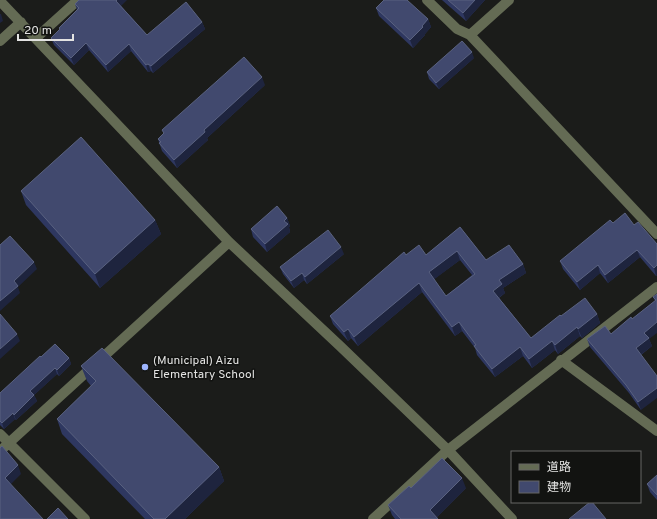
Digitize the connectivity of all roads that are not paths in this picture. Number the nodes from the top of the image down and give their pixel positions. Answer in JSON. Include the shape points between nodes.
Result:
{"nodes":[{"id":1,"x":78,"y":0,"type":"edge"},
{"id":2,"x":427,"y":0,"type":"edge"},
{"id":3,"x":509,"y":0,"type":"edge"},
{"id":4,"x":0,"y":1,"type":"edge"},
{"id":5,"x":21,"y":22,"type":"junction"},
{"id":6,"x":470,"y":35,"type":"junction"},
{"id":7,"x":36,"y":38,"type":"junction"},
{"id":8,"x":0,"y":41,"type":"edge"},
{"id":9,"x":657,"y":234,"type":"edge"},
{"id":10,"x":229,"y":242,"type":"junction"},
{"id":11,"x":657,"y":287,"type":"edge"},
{"id":12,"x":561,"y":360,"type":"junction"},
{"id":13,"x":657,"y":431,"type":"edge"},
{"id":14,"x":0,"y":434,"type":"edge"},
{"id":15,"x":9,"y":443,"type":"junction"},
{"id":16,"x":448,"y":450,"type":"junction"},
{"id":17,"x":0,"y":451,"type":"edge"},
{"id":18,"x":85,"y":519,"type":"edge"},
{"id":19,"x":373,"y":519,"type":"edge"},
{"id":20,"x":512,"y":519,"type":"edge"}],
"edges":[{"from":1,"to":7,"type":"street"},
{"from":2,"to":6,"type":"street","via":[[457,29]]},
{"from":3,"to":6,"type":"street"},
{"from":4,"to":5,"type":"street"},
{"from":5,"to":7,"type":"street"},
{"from":5,"to":8,"type":"street"},
{"from":6,"to":9,"type":"street"},
{"from":7,"to":10,"type":"street"},
{"from":10,"to":15,"type":"street"},
{"from":10,"to":16,"type":"street"},
{"from":11,"to":12,"type":"street"},
{"from":12,"to":13,"type":"street"},
{"from":12,"to":16,"type":"street"},
{"from":14,"to":15,"type":"street"},
{"from":15,"to":17,"type":"street"},
{"from":15,"to":18,"type":"street"},
{"from":16,"to":19,"type":"street"},
{"from":16,"to":20,"type":"street"}]}
